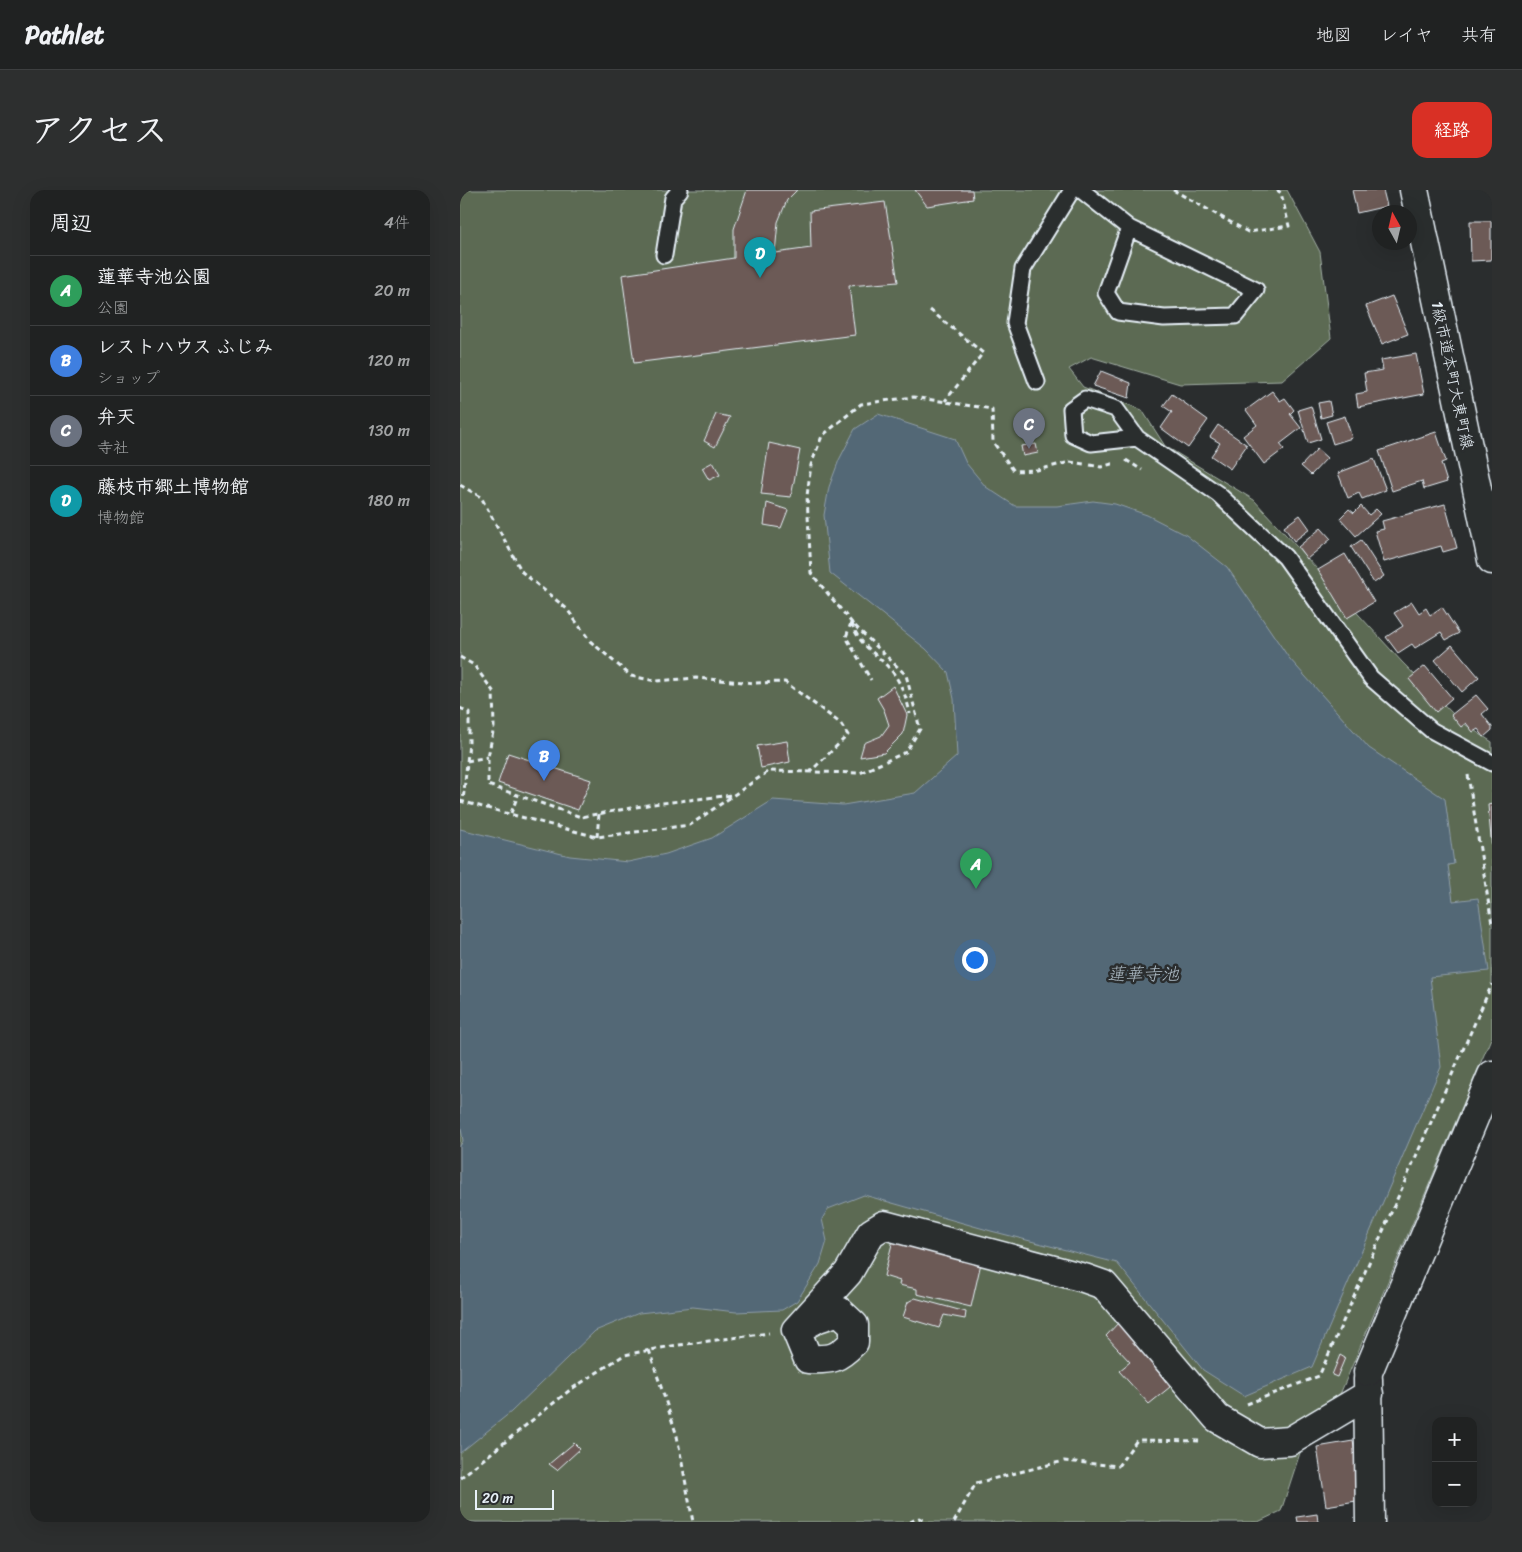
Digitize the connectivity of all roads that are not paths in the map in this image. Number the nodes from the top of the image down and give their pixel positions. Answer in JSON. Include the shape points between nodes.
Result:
{"nodes":[{"id":1,"x":680,"y":190,"type":"edge"},
{"id":2,"x":1072,"y":190,"type":"edge"},
{"id":3,"x":1081,"y":190,"type":"edge"},
{"id":4,"x":1414,"y":190,"type":"edge"},
{"id":5,"x":1129,"y":228,"type":"junction"},
{"id":6,"x":664,"y":255,"type":"dead end"},
{"id":7,"x":1037,"y":382,"type":"dead end"},
{"id":8,"x":1137,"y":438,"type":"dead end"},
{"id":9,"x":1492,"y":560,"type":"edge"},
{"id":10,"x":1492,"y":763,"type":"edge"},
{"id":11,"x":1492,"y":1074,"type":"edge"},
{"id":12,"x":796,"y":1330,"type":"road end"},
{"id":13,"x":1368,"y":1383,"type":"junction"},
{"id":14,"x":1370,"y":1522,"type":"edge"}],
"edges":[{"from":1,"to":6,"type":"lane","via":[[673,198]]},
{"from":2,"to":7,"type":"lane","via":[[1024,269],[1015,323]]},
{"from":3,"to":5,"type":"lane"},
{"from":4,"to":9,"type":"street","name":"1級市道本町大東町線"},
{"from":5,"to":5,"type":"lane","via":[[1106,293],[1118,312],[1164,318],[1235,316],[1256,290]]},
{"from":8,"to":10,"type":"lane","via":[[1218,494],[1285,557],[1371,678],[1431,730]]},
{"from":11,"to":13,"type":"street"},
{"from":12,"to":13,"type":"street","via":[[848,1273],[871,1234],[884,1225],[1104,1285],[1217,1418],[1237,1417],[1260,1443],[1290,1441]]},
{"from":13,"to":14,"type":"street"}]}
